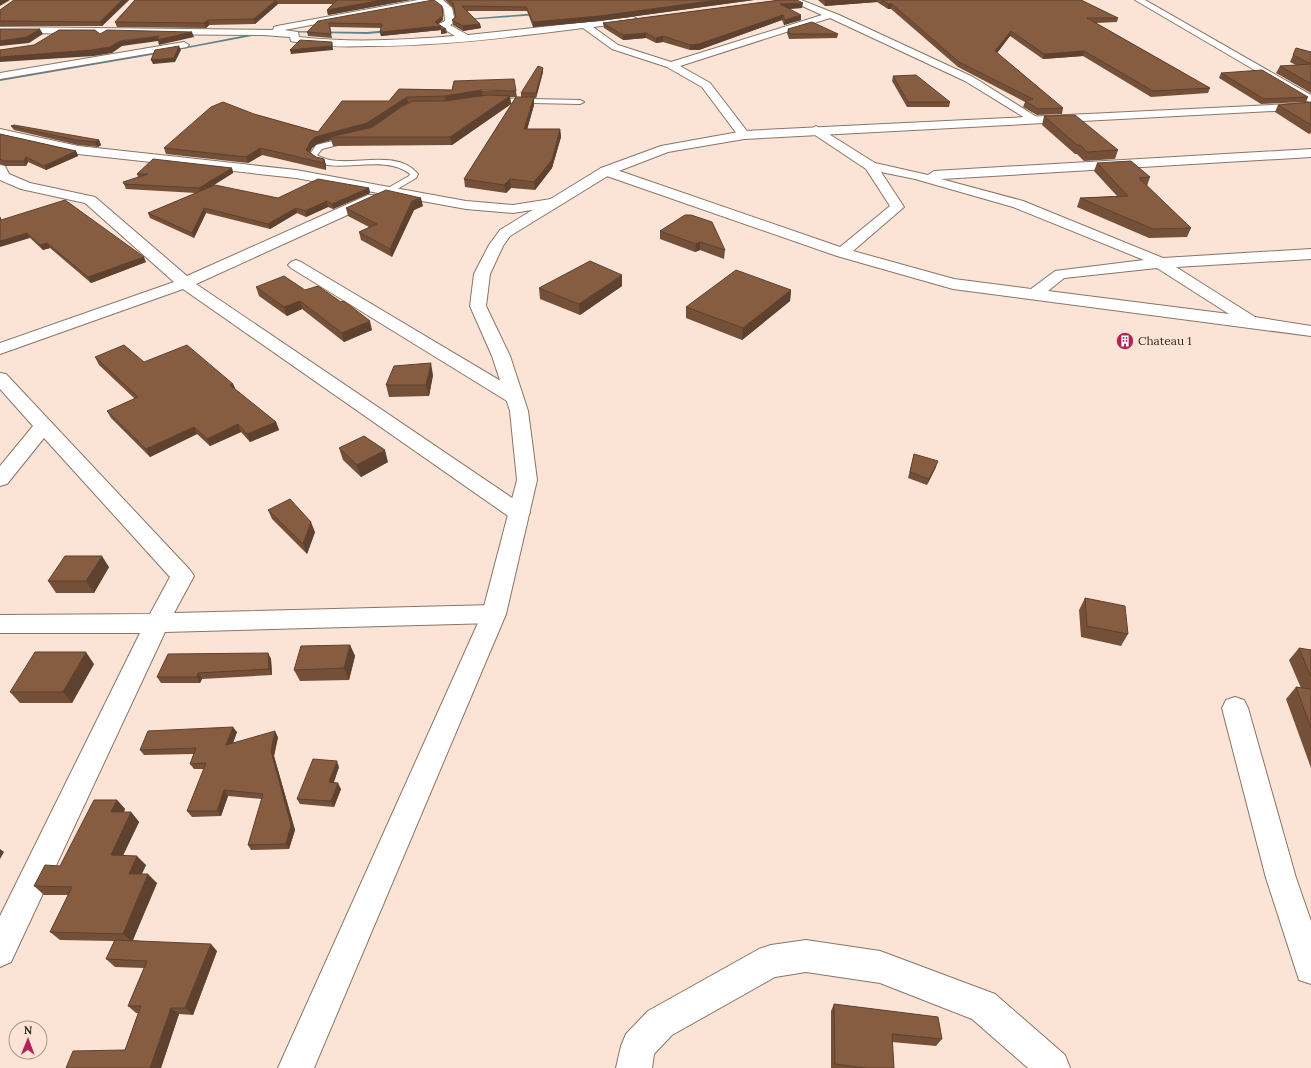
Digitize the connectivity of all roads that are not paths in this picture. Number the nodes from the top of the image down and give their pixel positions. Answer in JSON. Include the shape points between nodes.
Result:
{"nodes":[{"id":1,"x":432,"y":0,"type":"edge"},
{"id":2,"x":438,"y":0,"type":"edge"},
{"id":3,"x":793,"y":0,"type":"edge"},
{"id":4,"x":1139,"y":0,"type":"edge"},
{"id":5,"x":830,"y":15,"type":"junction"},
{"id":6,"x":643,"y":19,"type":"edge"},
{"id":7,"x":117,"y":20,"type":"edge"},
{"id":8,"x":584,"y":25,"type":"junction"},
{"id":9,"x":0,"y":30,"type":"edge"},
{"id":10,"x":60,"y":30,"type":"junction"},
{"id":11,"x":108,"y":30,"type":"junction"},
{"id":12,"x":263,"y":32,"type":"junction"},
{"id":13,"x":466,"y":38,"type":"junction"},
{"id":14,"x":44,"y":40,"type":"edge"},
{"id":15,"x":96,"y":40,"type":"edge"},
{"id":16,"x":84,"y":50,"type":"edge"},
{"id":17,"x":671,"y":65,"type":"junction"},
{"id":18,"x":65,"y":66,"type":"junction"},
{"id":19,"x":0,"y":76,"type":"edge"},
{"id":20,"x":1311,"y":100,"type":"edge"},
{"id":21,"x":481,"y":101,"type":"edge"},
{"id":22,"x":580,"y":102,"type":"dead end"},
{"id":23,"x":1311,"y":106,"type":"edge"},
{"id":24,"x":1034,"y":119,"type":"junction"},
{"id":25,"x":816,"y":130,"type":"junction"},
{"id":26,"x":0,"y":133,"type":"edge"},
{"id":27,"x":744,"y":136,"type":"junction"},
{"id":28,"x":356,"y":138,"type":"edge"},
{"id":29,"x":1311,"y":153,"type":"edge"},
{"id":30,"x":871,"y":166,"type":"junction"},
{"id":31,"x":0,"y":169,"type":"edge"},
{"id":32,"x":606,"y":171,"type":"junction"},
{"id":33,"x":917,"y":176,"type":"junction"},
{"id":34,"x":390,"y":191,"type":"junction"},
{"id":35,"x":551,"y":203,"type":"junction"},
{"id":36,"x":466,"y":205,"type":"junction"},
{"id":37,"x":505,"y":233,"type":"junction"},
{"id":38,"x":842,"y":253,"type":"junction"},
{"id":39,"x":1311,"y":254,"type":"edge"},
{"id":40,"x":1162,"y":263,"type":"junction"},
{"id":41,"x":296,"y":265,"type":"dead end"},
{"id":42,"x":185,"y":283,"type":"junction"},
{"id":43,"x":1035,"y":294,"type":"junction"},
{"id":44,"x":1252,"y":322,"type":"junction"},
{"id":45,"x":1311,"y":331,"type":"edge"},
{"id":46,"x":0,"y":349,"type":"edge"},
{"id":47,"x":0,"y":378,"type":"edge"},
{"id":48,"x":514,"y":397,"type":"junction"},
{"id":49,"x":44,"y":426,"type":"junction"},
{"id":50,"x":0,"y":479,"type":"edge"},
{"id":51,"x":519,"y":513,"type":"junction"},
{"id":52,"x":494,"y":614,"type":"junction"},
{"id":53,"x":157,"y":623,"type":"junction"},
{"id":54,"x":0,"y":624,"type":"edge"},
{"id":55,"x":1235,"y":708,"type":"dead end"},
{"id":56,"x":0,"y":951,"type":"edge"},
{"id":57,"x":1311,"y":968,"type":"edge"},
{"id":58,"x":296,"y":1068,"type":"edge"},
{"id":59,"x":634,"y":1068,"type":"edge"},
{"id":60,"x":1053,"y":1068,"type":"edge"}],
"edges":[{"from":1,"to":12,"type":"street"},
{"from":2,"to":13,"type":"street","via":[[448,8],[450,22],[442,25]]},
{"from":3,"to":5,"type":"street"},
{"from":4,"to":20,"type":"street"},
{"from":5,"to":17,"type":"street"},
{"from":5,"to":24,"type":"street","via":[[969,79]]},
{"from":6,"to":8,"type":"street"},
{"from":7,"to":11,"type":"street"},
{"from":8,"to":13,"type":"street"},
{"from":8,"to":17,"type":"street","via":[[615,47]]},
{"from":9,"to":10,"type":"street"},
{"from":10,"to":11,"type":"street"},
{"from":10,"to":14,"type":"street"},
{"from":11,"to":12,"type":"street"},
{"from":11,"to":15,"type":"street"},
{"from":12,"to":13,"type":"street","via":[[295,34],[294,39],[314,42],[400,44]]},
{"from":12,"to":18,"type":"street"},
{"from":16,"to":18,"type":"street"},
{"from":17,"to":27,"type":"street","via":[[706,85]]},
{"from":18,"to":19,"type":"street"},
{"from":21,"to":22,"type":"lane"},
{"from":23,"to":24,"type":"street"},
{"from":24,"to":25,"type":"street"},
{"from":25,"to":27,"type":"street"},
{"from":25,"to":30,"type":"street"},
{"from":26,"to":34,"type":"street","via":[[78,150],[296,174]]},
{"from":27,"to":32,"type":"street","via":[[665,150]]},
{"from":28,"to":34,"type":"lane","via":[[318,147],[312,156],[328,163],[388,163],[411,169],[414,174],[412,178]]},
{"from":29,"to":33,"type":"street"},
{"from":30,"to":33,"type":"street"},
{"from":30,"to":38,"type":"street","via":[[896,207]]},
{"from":31,"to":42,"type":"street","via":[[4,177],[26,186],[90,200]]},
{"from":32,"to":35,"type":"street"},
{"from":32,"to":38,"type":"street"},
{"from":33,"to":40,"type":"street","via":[[1018,204]]},
{"from":34,"to":36,"type":"street"},
{"from":34,"to":42,"type":"street"},
{"from":35,"to":36,"type":"street","via":[[513,209]]},
{"from":35,"to":37,"type":"street"},
{"from":36,"to":37,"type":"street","via":[[498,219]]},
{"from":37,"to":48,"type":"street","via":[[488,259],[482,274],[478,306],[501,356]]},
{"from":38,"to":43,"type":"street","via":[[953,284]]},
{"from":39,"to":40,"type":"street"},
{"from":40,"to":43,"type":"street","via":[[1060,274]]},
{"from":40,"to":44,"type":"street"},
{"from":41,"to":48,"type":"street"},
{"from":42,"to":46,"type":"street"},
{"from":42,"to":51,"type":"street"},
{"from":43,"to":44,"type":"street"},
{"from":44,"to":45,"type":"street"},
{"from":47,"to":49,"type":"street"},
{"from":48,"to":51,"type":"street","via":[[523,434],[527,480]]},
{"from":49,"to":50,"type":"street"},
{"from":49,"to":53,"type":"street","via":[[182,576]]},
{"from":51,"to":52,"type":"street"},
{"from":52,"to":53,"type":"street"},
{"from":52,"to":58,"type":"street"},
{"from":53,"to":54,"type":"street"},
{"from":53,"to":56,"type":"street"},
{"from":55,"to":57,"type":"street","via":[[1281,878]]},
{"from":59,"to":60,"type":"street","via":[[638,1046],[660,1023],[771,961],[806,956],[880,967],[983,1006]]}]}
